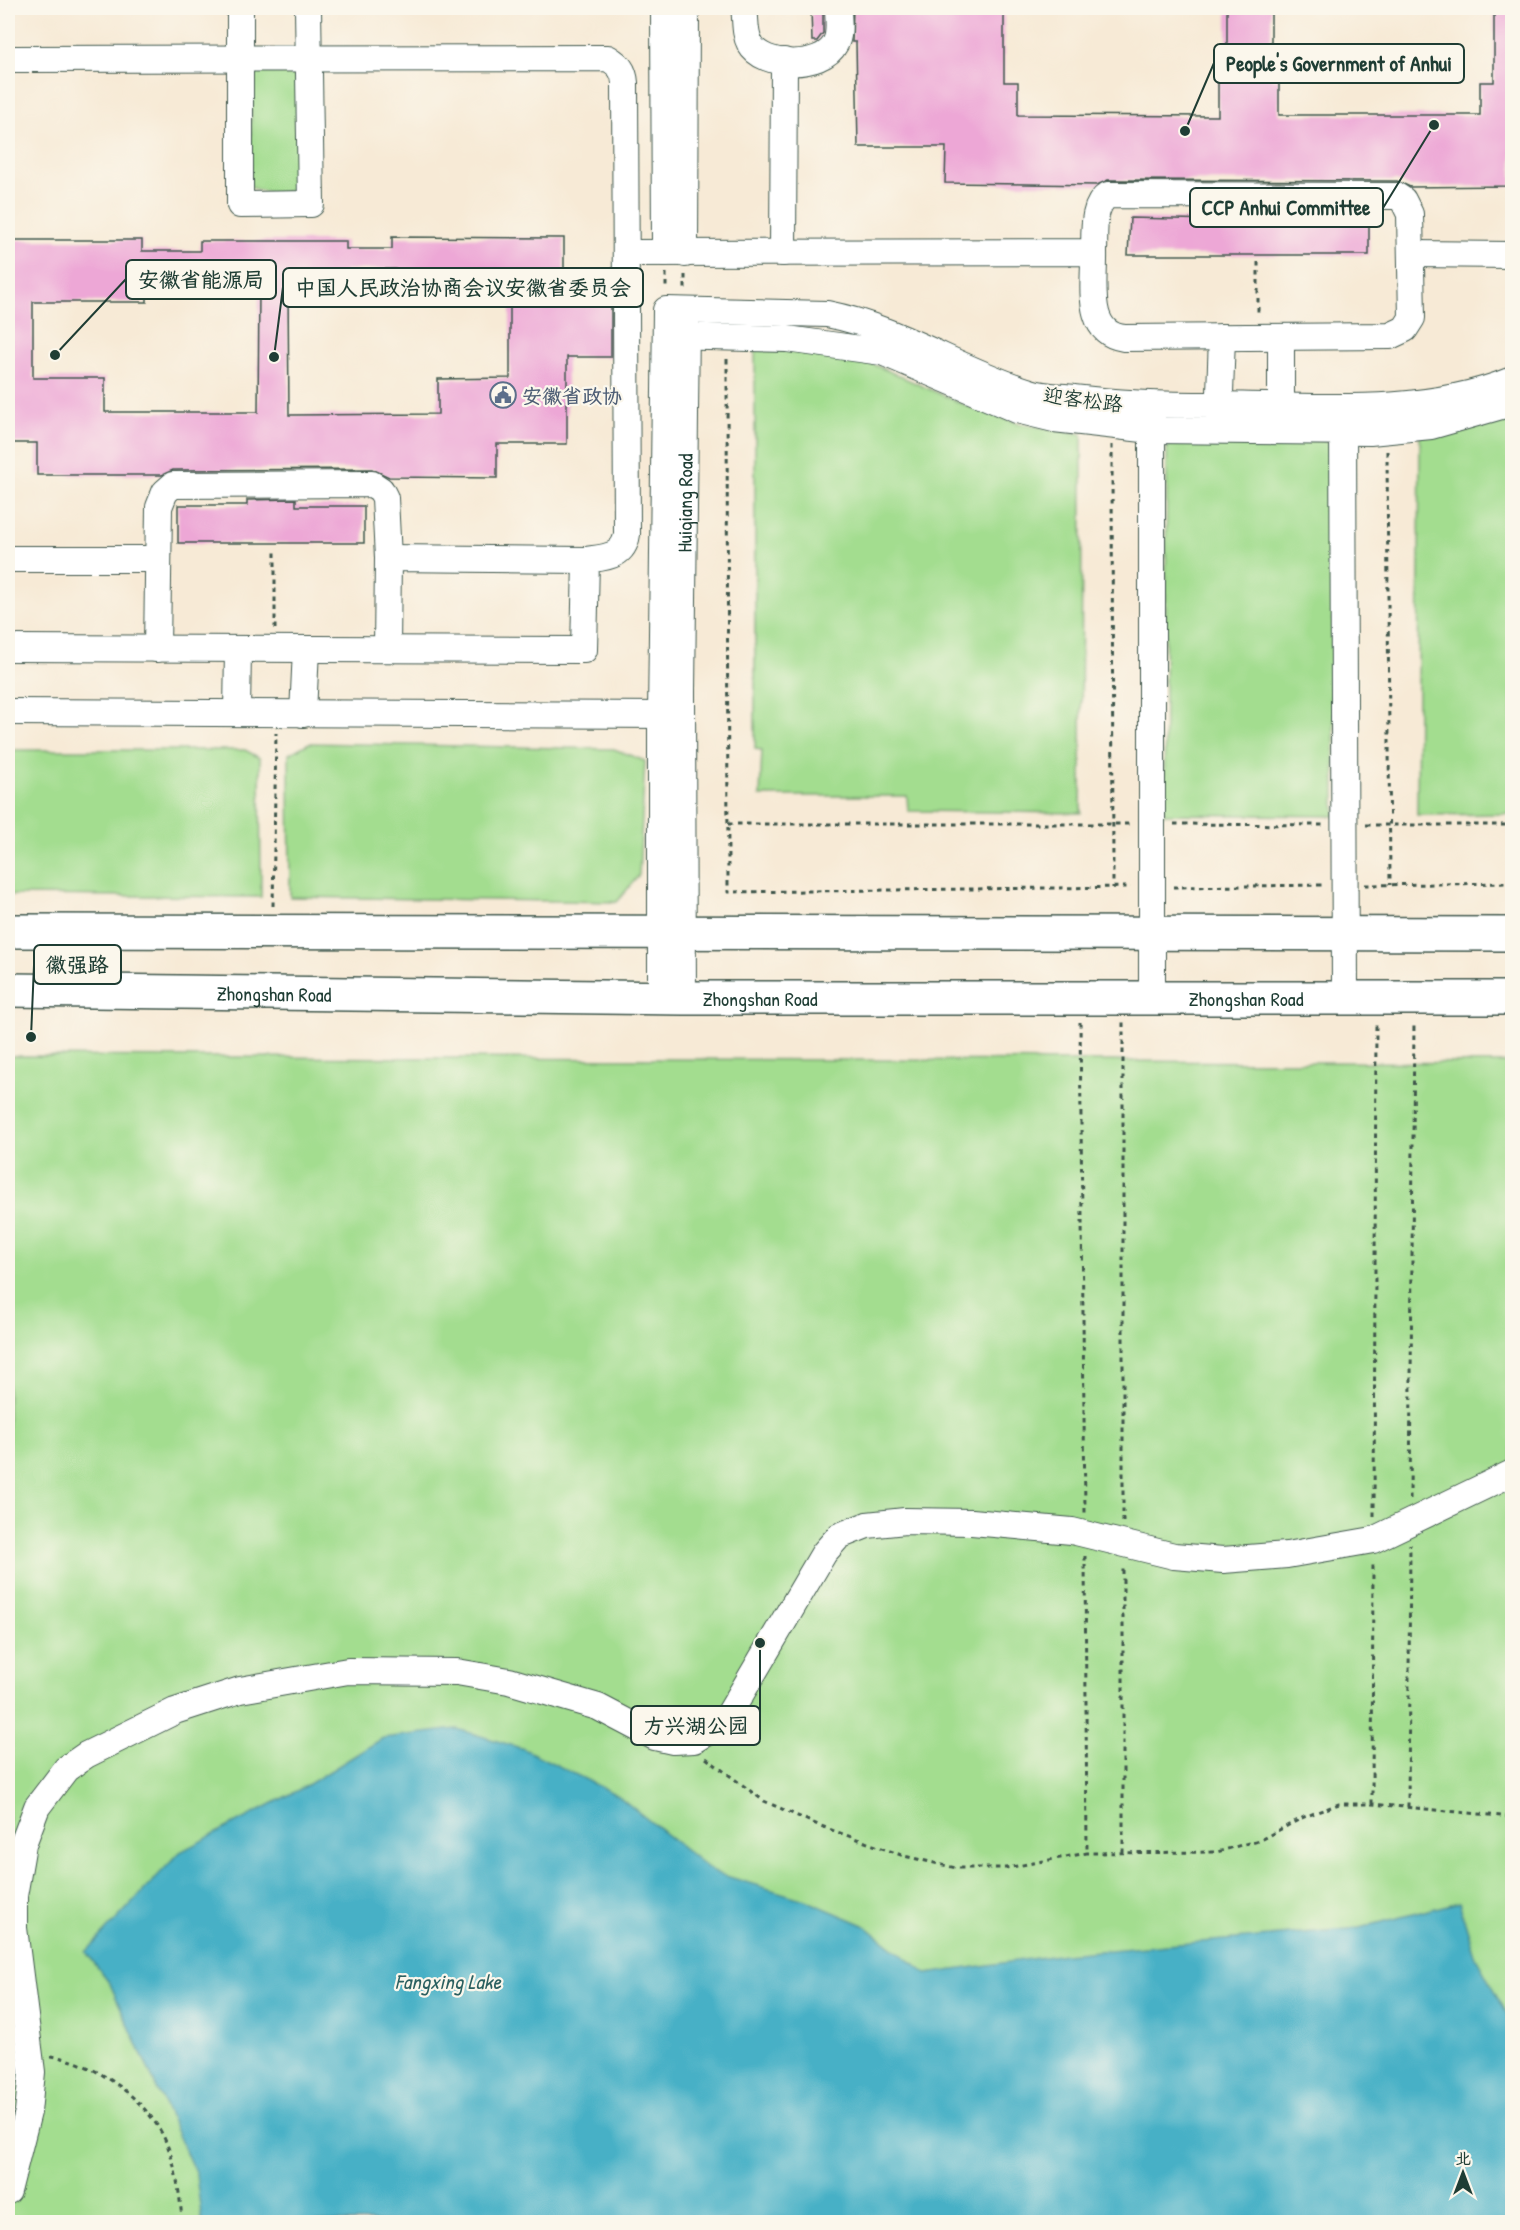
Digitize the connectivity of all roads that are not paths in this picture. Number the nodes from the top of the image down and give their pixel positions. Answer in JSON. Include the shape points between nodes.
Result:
{"nodes":[{"id":1,"x":240,"y":8,"type":"edge"},
{"id":2,"x":308,"y":8,"type":"edge"},
{"id":3,"x":664,"y":8,"type":"edge"},
{"id":4,"x":686,"y":8,"type":"edge"},
{"id":5,"x":744,"y":8,"type":"edge"},
{"id":6,"x":838,"y":8,"type":"edge"},
{"id":7,"x":240,"y":58,"type":"junction"},
{"id":8,"x":309,"y":58,"type":"junction"},
{"id":9,"x":8,"y":59,"type":"edge"},
{"id":10,"x":784,"y":61,"type":"junction"},
{"id":11,"x":1094,"y":252,"type":"junction"},
{"id":12,"x":626,"y":253,"type":"junction"},
{"id":13,"x":783,"y":253,"type":"junction"},
{"id":14,"x":675,"y":254,"type":"junction"},
{"id":15,"x":1411,"y":254,"type":"junction"},
{"id":16,"x":1512,"y":255,"type":"edge"},
{"id":17,"x":676,"y":310,"type":"joint"},
{"id":18,"x":676,"y":337,"type":"junction"},
{"id":19,"x":1222,"y":337,"type":"junction"},
{"id":20,"x":1270,"y":337,"type":"junction"},
{"id":21,"x":676,"y":369,"type":"junction"},
{"id":22,"x":626,"y":370,"type":"junction"},
{"id":23,"x":1512,"y":380,"type":"edge"},
{"id":24,"x":1512,"y":403,"type":"edge"},
{"id":25,"x":1152,"y":405,"type":"junction"},
{"id":26,"x":1220,"y":405,"type":"junction"},
{"id":27,"x":1281,"y":405,"type":"junction"},
{"id":28,"x":1344,"y":405,"type":"junction"},
{"id":29,"x":1152,"y":430,"type":"junction"},
{"id":30,"x":1219,"y":431,"type":"junction"},
{"id":31,"x":1281,"y":431,"type":"junction"},
{"id":32,"x":1344,"y":431,"type":"junction"},
{"id":33,"x":388,"y":558,"type":"junction"},
{"id":34,"x":8,"y":559,"type":"edge"},
{"id":35,"x":158,"y":559,"type":"junction"},
{"id":36,"x":588,"y":560,"type":"junction"},
{"id":37,"x":8,"y":648,"type":"edge"},
{"id":38,"x":157,"y":648,"type":"junction"},
{"id":39,"x":238,"y":649,"type":"junction"},
{"id":40,"x":306,"y":649,"type":"junction"},
{"id":41,"x":387,"y":649,"type":"junction"},
{"id":42,"x":8,"y":712,"type":"edge"},
{"id":43,"x":237,"y":713,"type":"junction"},
{"id":44,"x":303,"y":714,"type":"junction"},
{"id":45,"x":671,"y":715,"type":"junction"},
{"id":46,"x":8,"y":932,"type":"edge"},
{"id":47,"x":672,"y":933,"type":"junction"},
{"id":48,"x":1152,"y":933,"type":"junction"},
{"id":49,"x":1345,"y":933,"type":"junction"},
{"id":50,"x":1512,"y":934,"type":"edge"},
{"id":51,"x":8,"y":990,"type":"edge"},
{"id":52,"x":1138,"y":996,"type":"junction"},
{"id":53,"x":1361,"y":996,"type":"junction"},
{"id":54,"x":672,"y":998,"type":"junction"},
{"id":55,"x":1512,"y":998,"type":"edge"},
{"id":56,"x":1512,"y":1473,"type":"edge"},
{"id":57,"x":8,"y":2191,"type":"edge"}],
"edges":[{"from":1,"to":7,"type":"street"},
{"from":2,"to":8,"type":"street"},
{"from":3,"to":14,"type":"street"},
{"from":4,"to":14,"type":"street"},
{"from":5,"to":10,"type":"street","via":[[746,33],[754,50],[769,60]]},
{"from":6,"to":10,"type":"street","via":[[837,40],[828,54],[811,60]]},
{"from":7,"to":8,"type":"street"},
{"from":7,"to":8,"type":"street","via":[[240,204],[311,204]]},
{"from":7,"to":9,"type":"street"},
{"from":8,"to":12,"type":"street","via":[[608,58],[624,74],[625,83]]},
{"from":10,"to":13,"type":"street"},
{"from":11,"to":13,"type":"street"},
{"from":11,"to":15,"type":"street","via":[[1096,212],[1108,195],[1392,195],[1407,204]]},
{"from":11,"to":19,"type":"street","via":[[1096,318],[1108,333],[1124,338]]},
{"from":12,"to":14,"type":"street"},
{"from":12,"to":22,"type":"street"},
{"from":13,"to":14,"type":"street"},
{"from":15,"to":16,"type":"street"},
{"from":15,"to":20,"type":"street","via":[[1412,318],[1401,332],[1390,336]]},
{"from":17,"to":18,"type":"street","name":"Huiqiang Road"},
{"from":17,"to":25,"type":"street","name":"迎客松路","via":[[827,314],[872,325],[1032,393]]},
{"from":18,"to":21,"type":"street","name":"Huiqiang Road"},
{"from":18,"to":29,"type":"street","name":"迎客松路","via":[[787,339],[882,352],[1017,410]]},
{"from":19,"to":20,"type":"street"},
{"from":19,"to":26,"type":"street"},
{"from":20,"to":27,"type":"street"},
{"from":21,"to":22,"type":"street"},
{"from":21,"to":45,"type":"street","name":"Huiqiang Road"},
{"from":22,"to":36,"type":"street","via":[[626,542],[614,555]]},
{"from":23,"to":28,"type":"street","name":"迎客松路","via":[[1456,398]]},
{"from":24,"to":32,"type":"street","name":"迎客松路","via":[[1431,426]]},
{"from":25,"to":26,"type":"street","name":"迎客松路"},
{"from":25,"to":29,"type":"street"},
{"from":26,"to":27,"type":"street","name":"迎客松路"},
{"from":26,"to":30,"type":"street"},
{"from":27,"to":28,"type":"street","name":"迎客松路"},
{"from":27,"to":31,"type":"street"},
{"from":28,"to":32,"type":"street"},
{"from":29,"to":30,"type":"street","name":"迎客松路"},
{"from":29,"to":48,"type":"street"},
{"from":30,"to":31,"type":"street","name":"迎客松路"},
{"from":31,"to":32,"type":"street","name":"迎客松路"},
{"from":32,"to":49,"type":"street"},
{"from":33,"to":35,"type":"street","via":[[386,504],[381,490],[372,484],[180,483],[165,492],[160,501]]},
{"from":33,"to":36,"type":"street"},
{"from":33,"to":41,"type":"street"},
{"from":34,"to":35,"type":"street"},
{"from":35,"to":38,"type":"street"},
{"from":36,"to":41,"type":"street","via":[[584,650]]},
{"from":37,"to":38,"type":"street"},
{"from":38,"to":39,"type":"street"},
{"from":39,"to":40,"type":"street"},
{"from":39,"to":43,"type":"street"},
{"from":40,"to":41,"type":"street"},
{"from":40,"to":44,"type":"street"},
{"from":42,"to":43,"type":"street"},
{"from":43,"to":44,"type":"street"},
{"from":44,"to":45,"type":"street"},
{"from":45,"to":47,"type":"street","name":"Huiqiang Road"},
{"from":46,"to":47,"type":"main road"},
{"from":47,"to":48,"type":"main road"},
{"from":47,"to":54,"type":"street","name":"Huiqiang Road"},
{"from":48,"to":49,"type":"main road"},
{"from":48,"to":52,"type":"street"},
{"from":49,"to":50,"type":"main road"},
{"from":49,"to":53,"type":"street"},
{"from":51,"to":54,"type":"main road","name":"Zhongshan Road"},
{"from":52,"to":53,"type":"main road","name":"Zhongshan Road"},
{"from":52,"to":54,"type":"main road","name":"Zhongshan Road"},
{"from":53,"to":55,"type":"main road","name":"Zhongshan Road"},
{"from":56,"to":57,"type":"street","via":[[1374,1540],[1287,1555],[1223,1560],[1174,1556],[1085,1534],[972,1522],[867,1525],[839,1536],[824,1553],[725,1721],[694,1740],[655,1737],[598,1707],[558,1693],[457,1672],[348,1671],[240,1690],[175,1711],[66,1769],[37,1807],[23,1844],[14,1896],[14,1928],[32,2072],[28,2112]]}]}
